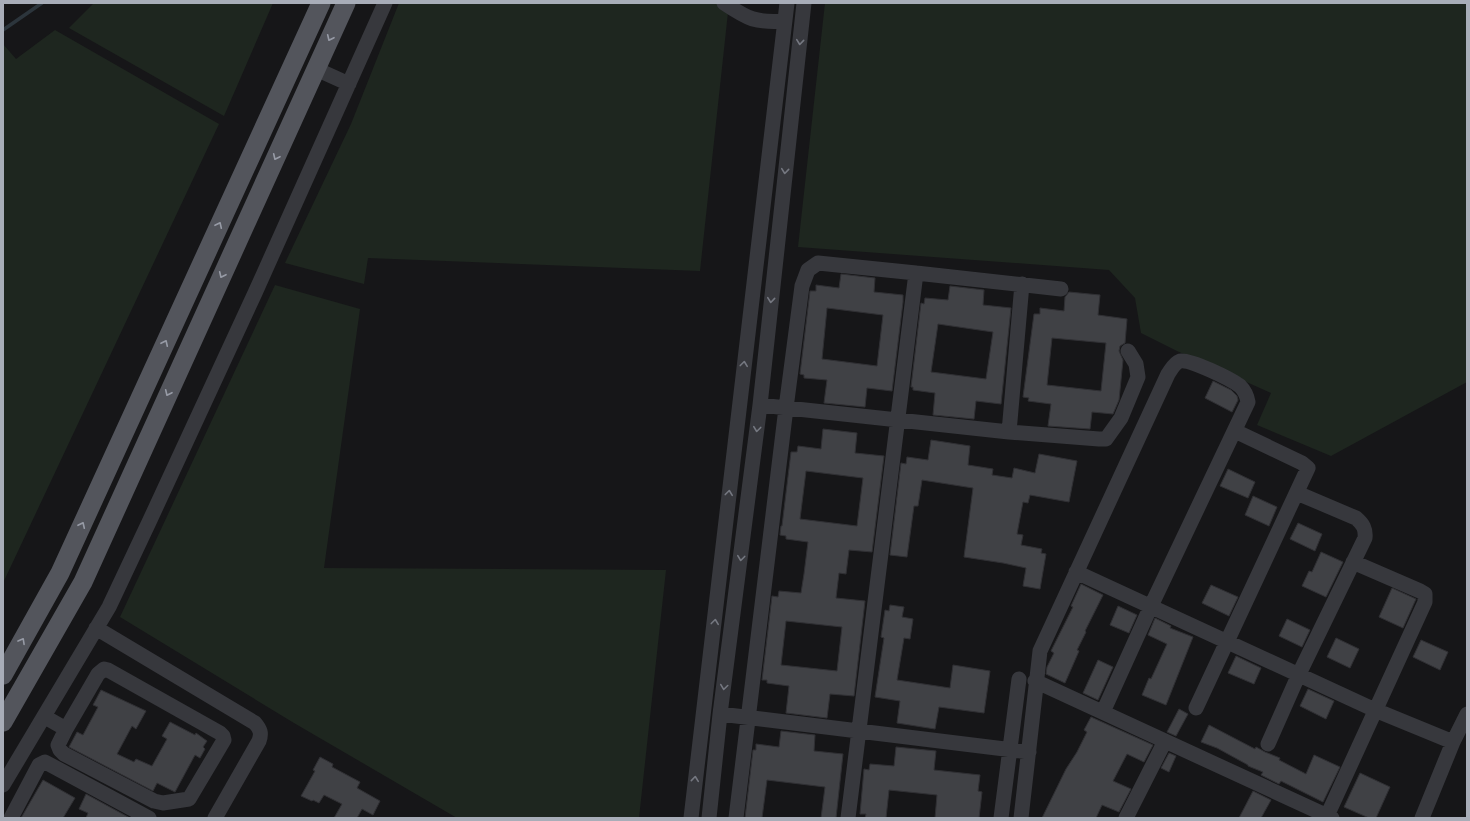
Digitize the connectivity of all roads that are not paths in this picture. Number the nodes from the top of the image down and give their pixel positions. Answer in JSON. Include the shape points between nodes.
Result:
{"nodes":[{"id":1,"x":321,"y":3,"type":"edge"},
{"id":2,"x":346,"y":3,"type":"edge"},
{"id":3,"x":385,"y":3,"type":"edge"},
{"id":4,"x":724,"y":3,"type":"edge"},
{"id":5,"x":787,"y":3,"type":"edge"},
{"id":6,"x":804,"y":3,"type":"edge"},
{"id":7,"x":785,"y":21,"type":"junction"},
{"id":8,"x":316,"y":69,"type":"junction"},
{"id":9,"x":349,"y":84,"type":"junction"},
{"id":10,"x":916,"y":272,"type":"junction"},
{"id":11,"x":1022,"y":284,"type":"junction"},
{"id":12,"x":1061,"y":289,"type":"dead end"},
{"id":13,"x":1128,"y":351,"type":"dead end"},
{"id":14,"x":760,"y":405,"type":"junction"},
{"id":15,"x":786,"y":408,"type":"junction"},
{"id":16,"x":898,"y":420,"type":"junction"},
{"id":17,"x":1235,"y":431,"type":"junction"},
{"id":18,"x":1009,"y":432,"type":"junction"},
{"id":19,"x":1297,"y":492,"type":"junction"},
{"id":20,"x":1352,"y":562,"type":"junction"},
{"id":21,"x":1076,"y":572,"type":"junction"},
{"id":22,"x":1151,"y":606,"type":"junction"},
{"id":23,"x":96,"y":628,"type":"junction"},
{"id":24,"x":1227,"y":641,"type":"junction"},
{"id":25,"x":711,"y":652,"type":"junction"},
{"id":26,"x":728,"y":654,"type":"junction"},
{"id":27,"x":3,"y":674,"type":"edge"},
{"id":28,"x":1299,"y":674,"type":"junction"},
{"id":29,"x":1019,"y":679,"type":"dead end"},
{"id":30,"x":1035,"y":681,"type":"junction"},
{"id":31,"x":8,"y":702,"type":"edge"},
{"id":32,"x":1196,"y":708,"type":"dead end"},
{"id":33,"x":1376,"y":710,"type":"junction"},
{"id":34,"x":1103,"y":712,"type":"junction"},
{"id":35,"x":720,"y":714,"type":"junction"},
{"id":36,"x":1467,"y":714,"type":"edge"},
{"id":37,"x":45,"y":717,"type":"junction"},
{"id":38,"x":748,"y":718,"type":"junction"},
{"id":39,"x":3,"y":722,"type":"edge"},
{"id":40,"x":66,"y":729,"type":"junction"},
{"id":41,"x":859,"y":731,"type":"junction"},
{"id":42,"x":1165,"y":740,"type":"junction"},
{"id":43,"x":1453,"y":742,"type":"junction"},
{"id":44,"x":1268,"y":744,"type":"dead end"},
{"id":45,"x":1009,"y":750,"type":"junction"},
{"id":46,"x":1029,"y":752,"type":"junction"},
{"id":47,"x":3,"y":785,"type":"edge"},
{"id":48,"x":1022,"y":817,"type":"edge"},
{"id":49,"x":1330,"y":817,"type":"edge"},
{"id":50,"x":11,"y":818,"type":"edge"},
{"id":51,"x":149,"y":818,"type":"edge"},
{"id":52,"x":215,"y":818,"type":"edge"},
{"id":53,"x":691,"y":818,"type":"edge"},
{"id":54,"x":709,"y":818,"type":"edge"},
{"id":55,"x":736,"y":818,"type":"edge"},
{"id":56,"x":848,"y":818,"type":"edge"},
{"id":57,"x":1001,"y":818,"type":"edge"},
{"id":58,"x":1126,"y":818,"type":"edge"},
{"id":59,"x":1422,"y":818,"type":"edge"}],
"edges":[{"from":27,"to":1,"type":"main road","one_way":true,"via":[[60,573]]},
{"from":2,"to":8,"type":"main road","one_way":true},
{"from":3,"to":9,"type":"street"},
{"from":4,"to":7,"type":"street","via":[[750,19]]},
{"from":5,"to":7,"type":"street"},
{"from":6,"to":14,"type":"street","one_way":true},
{"from":25,"to":7,"type":"street","one_way":true},
{"from":8,"to":9,"type":"street"},
{"from":8,"to":31,"type":"main road","one_way":true,"via":[[83,582]]},
{"from":9,"to":23,"type":"street","via":[[150,520],[109,607]]},
{"from":10,"to":11,"type":"street"},
{"from":10,"to":15,"type":"street","via":[[818,263],[808,270],[802,286]]},
{"from":10,"to":16,"type":"street"},
{"from":11,"to":12,"type":"street"},
{"from":11,"to":18,"type":"street"},
{"from":13,"to":18,"type":"street","via":[[1136,364],[1138,377],[1121,418],[1106,439]]},
{"from":14,"to":15,"type":"street"},
{"from":14,"to":26,"type":"street","one_way":true},
{"from":15,"to":16,"type":"street"},
{"from":15,"to":38,"type":"street"},
{"from":16,"to":18,"type":"street"},
{"from":16,"to":41,"type":"street"},
{"from":17,"to":19,"type":"street","via":[[1305,465],[1308,468],[1307,473]]},
{"from":17,"to":21,"type":"street","via":[[1248,402],[1240,387],[1229,379],[1188,361],[1174,366]]},
{"from":17,"to":22,"type":"street"},
{"from":19,"to":20,"type":"street","via":[[1362,523],[1365,538]]},
{"from":19,"to":24,"type":"street"},
{"from":20,"to":28,"type":"street"},
{"from":20,"to":33,"type":"street","via":[[1425,594],[1425,602]]},
{"from":21,"to":22,"type":"street"},
{"from":21,"to":30,"type":"street","via":[[1040,650]]},
{"from":22,"to":24,"type":"street"},
{"from":22,"to":34,"type":"street"},
{"from":23,"to":37,"type":"street"},
{"from":23,"to":52,"type":"street","via":[[260,728],[259,741]]},
{"from":24,"to":28,"type":"street"},
{"from":24,"to":32,"type":"street"},
{"from":25,"to":26,"type":"street"},
{"from":53,"to":25,"type":"street","one_way":true},
{"from":26,"to":35,"type":"street","one_way":true},
{"from":28,"to":33,"type":"street"},
{"from":28,"to":44,"type":"street"},
{"from":29,"to":45,"type":"street"},
{"from":30,"to":34,"type":"street"},
{"from":30,"to":46,"type":"street"},
{"from":31,"to":39,"type":"main road"},
{"from":33,"to":43,"type":"street"},
{"from":33,"to":49,"type":"street"},
{"from":34,"to":42,"type":"street"},
{"from":35,"to":38,"type":"street"},
{"from":35,"to":54,"type":"street"},
{"from":36,"to":43,"type":"street"},
{"from":37,"to":40,"type":"street"},
{"from":37,"to":47,"type":"street"},
{"from":38,"to":41,"type":"street"},
{"from":38,"to":55,"type":"street"},
{"from":40,"to":40,"type":"street","via":[[58,746],[64,754],[154,801],[163,803],[189,798],[224,740],[220,733],[104,669],[98,674]]},
{"from":41,"to":45,"type":"street"},
{"from":41,"to":56,"type":"street"},
{"from":42,"to":49,"type":"street"},
{"from":42,"to":58,"type":"street"},
{"from":43,"to":59,"type":"street"},
{"from":45,"to":46,"type":"street"},
{"from":45,"to":57,"type":"street"},
{"from":46,"to":48,"type":"street"},
{"from":50,"to":51,"type":"street","via":[[39,765],[45,762]]}]}
